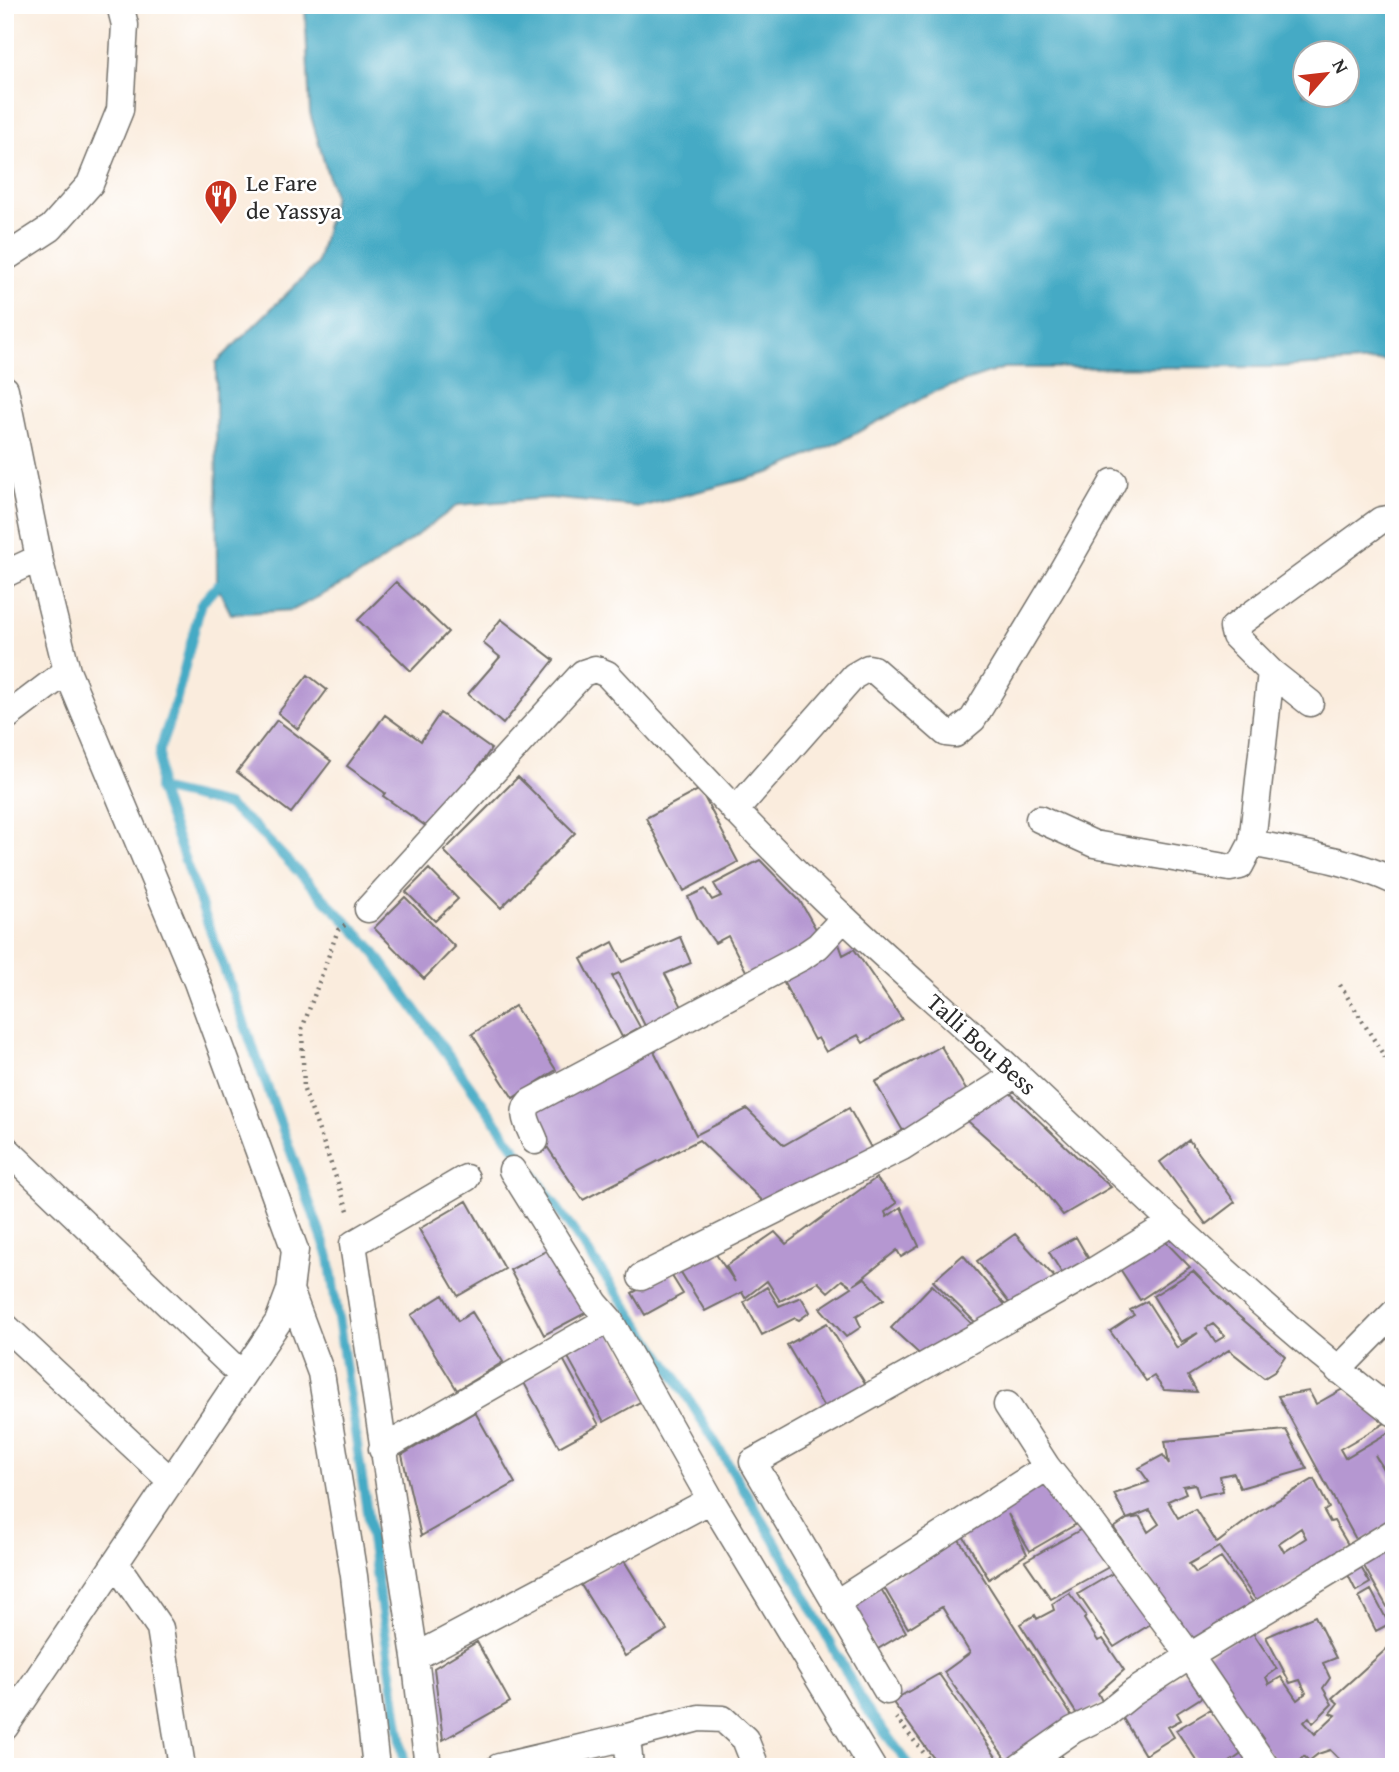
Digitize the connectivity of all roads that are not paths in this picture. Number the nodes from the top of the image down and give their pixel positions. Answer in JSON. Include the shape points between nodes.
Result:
{"nodes":[{"id":1,"x":120,"y":5,"type":"edge"},
{"id":2,"x":5,"y":258,"type":"edge"},
{"id":3,"x":5,"y":389,"type":"edge"},
{"id":4,"x":1112,"y":482,"type":"dead end"},
{"id":5,"x":1394,"y":518,"type":"edge"},
{"id":6,"x":39,"y":558,"type":"junction"},
{"id":7,"x":5,"y":574,"type":"edge"},
{"id":8,"x":67,"y":671,"type":"junction"},
{"id":9,"x":1270,"y":672,"type":"junction"},
{"id":10,"x":1310,"y":703,"type":"dead end"},
{"id":11,"x":5,"y":718,"type":"edge"},
{"id":12,"x":735,"y":811,"type":"junction"},
{"id":13,"x":1039,"y":818,"type":"dead end"},
{"id":14,"x":1252,"y":843,"type":"junction"},
{"id":15,"x":1394,"y":881,"type":"edge"},
{"id":16,"x":368,"y":909,"type":"dead end"},
{"id":17,"x":844,"y":918,"type":"junction"},
{"id":18,"x":1016,"y":1074,"type":"junction"},
{"id":19,"x":535,"y":1141,"type":"dead end"},
{"id":20,"x":5,"y":1147,"type":"edge"},
{"id":21,"x":512,"y":1170,"type":"dead end"},
{"id":22,"x":466,"y":1178,"type":"dead end"},
{"id":23,"x":1173,"y":1222,"type":"junction"},
{"id":24,"x":641,"y":1278,"type":"dead end"},
{"id":25,"x":290,"y":1290,"type":"junction"},
{"id":26,"x":1394,"y":1314,"type":"edge"},
{"id":27,"x":609,"y":1319,"type":"junction"},
{"id":28,"x":5,"y":1326,"type":"edge"},
{"id":29,"x":1338,"y":1370,"type":"junction"},
{"id":30,"x":242,"y":1375,"type":"junction"},
{"id":31,"x":1007,"y":1405,"type":"dead end"},
{"id":32,"x":1394,"y":1413,"type":"edge"},
{"id":33,"x":382,"y":1449,"type":"junction"},
{"id":34,"x":1047,"y":1467,"type":"junction"},
{"id":35,"x":171,"y":1481,"type":"junction"},
{"id":36,"x":710,"y":1500,"type":"junction"},
{"id":37,"x":1394,"y":1532,"type":"edge"},
{"id":38,"x":116,"y":1564,"type":"junction"},
{"id":39,"x":835,"y":1604,"type":"junction"},
{"id":40,"x":1190,"y":1656,"type":"junction"},
{"id":41,"x":415,"y":1657,"type":"junction"},
{"id":42,"x":887,"y":1691,"type":"road end"},
{"id":43,"x":5,"y":1727,"type":"edge"},
{"id":44,"x":627,"y":1737,"type":"junction"},
{"id":45,"x":1261,"y":1765,"type":"edge"},
{"id":46,"x":182,"y":1767,"type":"edge"},
{"id":47,"x":376,"y":1767,"type":"edge"},
{"id":48,"x":428,"y":1767,"type":"edge"},
{"id":49,"x":499,"y":1767,"type":"edge"},
{"id":50,"x":630,"y":1767,"type":"edge"},
{"id":51,"x":756,"y":1767,"type":"edge"},
{"id":52,"x":872,"y":1767,"type":"edge"},
{"id":53,"x":1020,"y":1767,"type":"edge"}],
"edges":[{"from":1,"to":2,"type":"street","via":[[125,25],[120,110],[90,184],[51,228]]},
{"from":3,"to":6,"type":"street"},
{"from":4,"to":12,"type":"street","via":[[963,729],[946,733],[868,668],[854,676]]},
{"from":5,"to":9,"type":"street","via":[[1381,520],[1233,628],[1235,636]]},
{"from":6,"to":7,"type":"street"},
{"from":6,"to":8,"type":"street"},
{"from":8,"to":11,"type":"street"},
{"from":8,"to":25,"type":"street","via":[[197,982],[291,1237],[295,1250]]},
{"from":9,"to":10,"type":"street"},
{"from":9,"to":14,"type":"street"},
{"from":12,"to":16,"type":"street","name":"Talli Bou Bess","via":[[607,674],[583,673]]},
{"from":12,"to":17,"type":"street","name":"Talli Bou Bess"},
{"from":13,"to":14,"type":"street","via":[[1094,844],[1230,868],[1240,866]]},
{"from":14,"to":15,"type":"street","via":[[1345,863]]},
{"from":17,"to":18,"type":"street","name":"Talli Bou Bess"},
{"from":17,"to":19,"type":"street","via":[[802,957],[530,1102],[524,1114]]},
{"from":18,"to":23,"type":"street","name":"Talli Bou Bess"},
{"from":18,"to":24,"type":"street","via":[[902,1147]]},
{"from":20,"to":30,"type":"street"},
{"from":21,"to":27,"type":"street"},
{"from":22,"to":33,"type":"street","via":[[352,1244]]},
{"from":23,"to":29,"type":"street","name":"Talli Bou Bess"},
{"from":23,"to":39,"type":"street","via":[[753,1462]]},
{"from":25,"to":30,"type":"street","via":[[278,1322]]},
{"from":25,"to":47,"type":"street","via":[[321,1373],[354,1576]]},
{"from":26,"to":29,"type":"street"},
{"from":27,"to":33,"type":"street"},
{"from":27,"to":36,"type":"street"},
{"from":28,"to":35,"type":"street"},
{"from":29,"to":32,"type":"street","name":"Talli Bou Bess"},
{"from":30,"to":35,"type":"street"},
{"from":31,"to":34,"type":"street"},
{"from":33,"to":41,"type":"street"},
{"from":34,"to":39,"type":"street"},
{"from":34,"to":40,"type":"street"},
{"from":35,"to":38,"type":"street"},
{"from":36,"to":41,"type":"street"},
{"from":36,"to":52,"type":"street"},
{"from":37,"to":40,"type":"street"},
{"from":38,"to":43,"type":"street"},
{"from":38,"to":46,"type":"street","via":[[160,1628]]},
{"from":39,"to":42,"type":"street"},
{"from":40,"to":45,"type":"street"},
{"from":40,"to":53,"type":"street"},
{"from":41,"to":48,"type":"street"},
{"from":44,"to":49,"type":"street"},
{"from":44,"to":50,"type":"street"},
{"from":44,"to":51,"type":"street","via":[[699,1718],[723,1719],[745,1739]]}]}
